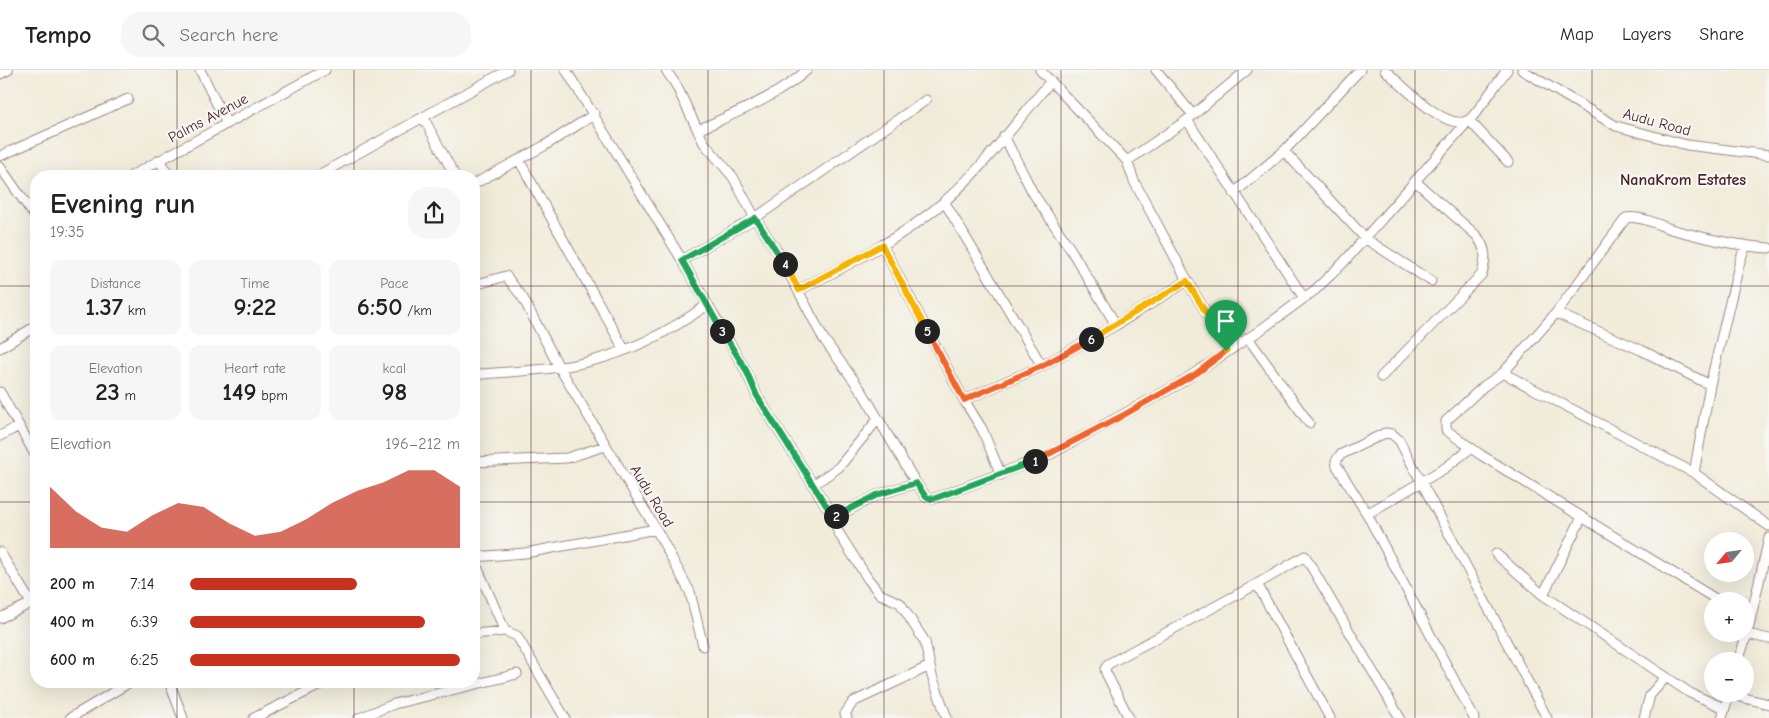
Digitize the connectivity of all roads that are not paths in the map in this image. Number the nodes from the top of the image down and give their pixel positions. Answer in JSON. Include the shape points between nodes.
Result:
{"nodes":[{"id":1,"x":8,"y":70,"type":"edge"},
{"id":2,"x":200,"y":70,"type":"edge"},
{"id":3,"x":325,"y":70,"type":"edge"},
{"id":4,"x":508,"y":70,"type":"edge"},
{"id":5,"x":566,"y":70,"type":"edge"},
{"id":6,"x":666,"y":70,"type":"edge"},
{"id":7,"x":807,"y":70,"type":"edge"},
{"id":8,"x":1040,"y":70,"type":"edge"},
{"id":9,"x":1156,"y":70,"type":"edge"},
{"id":10,"x":1247,"y":70,"type":"edge"},
{"id":11,"x":1360,"y":70,"type":"edge"},
{"id":12,"x":1384,"y":70,"type":"edge"},
{"id":13,"x":1507,"y":70,"type":"edge"},
{"id":14,"x":1522,"y":70,"type":"edge"},
{"id":15,"x":0,"y":74,"type":"edge"},
{"id":16,"x":1051,"y":81,"type":"junction"},
{"id":17,"x":128,"y":99,"type":"dead end"},
{"id":18,"x":926,"y":100,"type":"dead end"},
{"id":19,"x":595,"y":114,"type":"junction"},
{"id":20,"x":423,"y":117,"type":"junction"},
{"id":21,"x":1190,"y":117,"type":"junction"},
{"id":22,"x":1469,"y":120,"type":"junction"},
{"id":23,"x":227,"y":124,"type":"junction"},
{"id":24,"x":698,"y":130,"type":"junction"},
{"id":25,"x":1004,"y":136,"type":"junction"},
{"id":26,"x":1284,"y":151,"type":"junction"},
{"id":27,"x":1769,"y":155,"type":"edge"},
{"id":28,"x":0,"y":156,"type":"edge"},
{"id":29,"x":159,"y":160,"type":"junction"},
{"id":30,"x":518,"y":160,"type":"junction"},
{"id":31,"x":1127,"y":161,"type":"junction"},
{"id":32,"x":1508,"y":162,"type":"dead end"},
{"id":33,"x":0,"y":167,"type":"edge"},
{"id":34,"x":142,"y":170,"type":"edge"},
{"id":35,"x":165,"y":170,"type":"edge"},
{"id":36,"x":327,"y":170,"type":"edge"},
{"id":37,"x":452,"y":170,"type":"edge"},
{"id":38,"x":480,"y":181,"type":"edge"},
{"id":39,"x":1415,"y":182,"type":"junction"},
{"id":40,"x":1234,"y":192,"type":"junction"},
{"id":41,"x":944,"y":202,"type":"junction"},
{"id":42,"x":30,"y":210,"type":"edge"},
{"id":43,"x":755,"y":218,"type":"junction"},
{"id":44,"x":1366,"y":239,"type":"junction"},
{"id":45,"x":882,"y":245,"type":"junction"},
{"id":46,"x":1746,"y":247,"type":"junction"},
{"id":47,"x":1769,"y":248,"type":"edge"},
{"id":48,"x":682,"y":260,"type":"junction"},
{"id":49,"x":1187,"y":281,"type":"junction"},
{"id":50,"x":1431,"y":281,"type":"dead end"},
{"id":51,"x":480,"y":283,"type":"edge"},
{"id":52,"x":799,"y":290,"type":"junction"},
{"id":53,"x":1304,"y":298,"type":"junction"},
{"id":54,"x":707,"y":305,"type":"junction"},
{"id":55,"x":1556,"y":313,"type":"junction"},
{"id":56,"x":1116,"y":325,"type":"junction"},
{"id":57,"x":30,"y":329,"type":"edge"},
{"id":58,"x":1248,"y":338,"type":"junction"},
{"id":59,"x":1,"y":345,"type":"edge"},
{"id":60,"x":624,"y":349,"type":"junction"},
{"id":61,"x":1226,"y":351,"type":"junction"},
{"id":62,"x":1042,"y":366,"type":"junction"},
{"id":63,"x":559,"y":367,"type":"junction"},
{"id":64,"x":480,"y":374,"type":"edge"},
{"id":65,"x":1503,"y":374,"type":"junction"},
{"id":66,"x":1380,"y":377,"type":"dead end"},
{"id":67,"x":1710,"y":385,"type":"junction"},
{"id":68,"x":0,"y":392,"type":"edge"},
{"id":69,"x":964,"y":400,"type":"junction"},
{"id":70,"x":878,"y":418,"type":"junction"},
{"id":71,"x":1310,"y":423,"type":"dead end"},
{"id":72,"x":19,"y":426,"type":"junction"},
{"id":73,"x":0,"y":436,"type":"edge"},
{"id":74,"x":30,"y":445,"type":"edge"},
{"id":75,"x":605,"y":446,"type":"junction"},
{"id":76,"x":1471,"y":448,"type":"junction"},
{"id":77,"x":480,"y":462,"type":"edge"},
{"id":78,"x":1694,"y":473,"type":"junction"},
{"id":79,"x":1001,"y":475,"type":"junction"},
{"id":80,"x":1420,"y":482,"type":"junction"},
{"id":81,"x":916,"y":483,"type":"junction"},
{"id":82,"x":813,"y":485,"type":"junction"},
{"id":83,"x":1367,"y":514,"type":"junction"},
{"id":84,"x":1582,"y":517,"type":"junction"},
{"id":85,"x":834,"y":518,"type":"junction"},
{"id":86,"x":1769,"y":526,"type":"edge"},
{"id":87,"x":656,"y":529,"type":"junction"},
{"id":88,"x":1769,"y":538,"type":"edge"},
{"id":89,"x":0,"y":552,"type":"edge"},
{"id":90,"x":1496,"y":554,"type":"dead end"},
{"id":91,"x":480,"y":557,"type":"edge"},
{"id":92,"x":480,"y":572,"type":"edge"},
{"id":93,"x":1257,"y":584,"type":"junction"},
{"id":94,"x":1704,"y":592,"type":"edge"},
{"id":95,"x":1543,"y":595,"type":"junction"},
{"id":96,"x":1754,"y":595,"type":"edge"},
{"id":97,"x":30,"y":596,"type":"edge"},
{"id":98,"x":30,"y":604,"type":"edge"},
{"id":99,"x":0,"y":618,"type":"edge"},
{"id":100,"x":505,"y":632,"type":"junction"},
{"id":101,"x":480,"y":634,"type":"edge"},
{"id":102,"x":1754,"y":636,"type":"edge"},
{"id":103,"x":1769,"y":639,"type":"edge"},
{"id":104,"x":703,"y":646,"type":"dead end"},
{"id":105,"x":930,"y":666,"type":"junction"},
{"id":106,"x":517,"y":674,"type":"dead end"},
{"id":107,"x":1666,"y":677,"type":"junction"},
{"id":108,"x":480,"y":683,"type":"edge"},
{"id":109,"x":120,"y":688,"type":"edge"},
{"id":110,"x":172,"y":688,"type":"edge"},
{"id":111,"x":314,"y":688,"type":"edge"},
{"id":112,"x":460,"y":688,"type":"edge"},
{"id":113,"x":1754,"y":700,"type":"edge"},
{"id":114,"x":1726,"y":702,"type":"edge"},
{"id":115,"x":1769,"y":704,"type":"edge"},
{"id":116,"x":1724,"y":708,"type":"junction"},
{"id":117,"x":70,"y":718,"type":"edge"},
{"id":118,"x":183,"y":718,"type":"edge"},
{"id":119,"x":254,"y":718,"type":"edge"},
{"id":120,"x":360,"y":718,"type":"edge"},
{"id":121,"x":566,"y":718,"type":"edge"},
{"id":122,"x":847,"y":718,"type":"edge"},
{"id":123,"x":947,"y":718,"type":"edge"},
{"id":124,"x":1129,"y":718,"type":"edge"},
{"id":125,"x":1330,"y":718,"type":"edge"},
{"id":126,"x":1400,"y":718,"type":"edge"},
{"id":127,"x":1474,"y":718,"type":"edge"},
{"id":128,"x":1547,"y":718,"type":"edge"},
{"id":129,"x":1644,"y":718,"type":"edge"},
{"id":130,"x":1722,"y":718,"type":"edge"}],
"edges":[{"from":1,"to":15,"type":"street"},
{"from":2,"to":23,"type":"street"},
{"from":3,"to":23,"type":"street","name":"Palms Avenue"},
{"from":4,"to":20,"type":"street"},
{"from":5,"to":19,"type":"street"},
{"from":6,"to":24,"type":"street"},
{"from":7,"to":24,"type":"street","via":[[796,80],[746,108]]},
{"from":8,"to":16,"type":"street"},
{"from":9,"to":21,"type":"street"},
{"from":10,"to":21,"type":"street"},
{"from":11,"to":26,"type":"street"},
{"from":12,"to":22,"type":"street","via":[[1438,115],[1450,122]]},
{"from":13,"to":22,"type":"street"},
{"from":14,"to":27,"type":"street","name":"Audu Road","via":[[1616,126],[1687,145]]},
{"from":16,"to":25,"type":"street"},
{"from":16,"to":31,"type":"street"},
{"from":17,"to":28,"type":"street"},
{"from":18,"to":43,"type":"street"},
{"from":19,"to":30,"type":"street"},
{"from":19,"to":48,"type":"street"},
{"from":20,"to":36,"type":"street"},
{"from":20,"to":37,"type":"street"},
{"from":21,"to":31,"type":"street"},
{"from":21,"to":40,"type":"street"},
{"from":22,"to":32,"type":"street"},
{"from":22,"to":39,"type":"street"},
{"from":23,"to":29,"type":"street","name":"Palms Avenue"},
{"from":24,"to":43,"type":"street","via":[[704,143],[734,177]]},
{"from":25,"to":41,"type":"street","via":[[974,173]]},
{"from":25,"to":56,"type":"street","via":[[1033,193]]},
{"from":26,"to":40,"type":"street"},
{"from":26,"to":44,"type":"street"},
{"from":29,"to":34,"type":"street","name":"Palms Avenue"},
{"from":29,"to":35,"type":"street"},
{"from":30,"to":38,"type":"street"},
{"from":30,"to":60,"type":"street"},
{"from":31,"to":49,"type":"street","via":[[1134,182]]},
{"from":33,"to":42,"type":"street"},
{"from":39,"to":44,"type":"street"},
{"from":39,"to":66,"type":"street","via":[[1477,236],[1485,246],[1485,261],[1477,280]]},
{"from":40,"to":53,"type":"street"},
{"from":41,"to":45,"type":"street"},
{"from":41,"to":62,"type":"street"},
{"from":43,"to":48,"type":"street"},
{"from":43,"to":52,"type":"street"},
{"from":44,"to":50,"type":"street"},
{"from":44,"to":53,"type":"street"},
{"from":45,"to":52,"type":"street"},
{"from":45,"to":69,"type":"street"},
{"from":46,"to":47,"type":"street"},
{"from":46,"to":55,"type":"street","via":[[1626,218]]},
{"from":46,"to":67,"type":"street","via":[[1740,260]]},
{"from":48,"to":54,"type":"street"},
{"from":49,"to":56,"type":"street"},
{"from":49,"to":61,"type":"street"},
{"from":51,"to":63,"type":"street","name":"Audu Road","via":[[506,276],[523,298]]},
{"from":52,"to":70,"type":"street","via":[[823,338]]},
{"from":53,"to":58,"type":"street"},
{"from":54,"to":60,"type":"street","via":[[670,329]]},
{"from":54,"to":82,"type":"street","via":[[746,370],[757,396]]},
{"from":55,"to":65,"type":"street"},
{"from":55,"to":67,"type":"street"},
{"from":56,"to":62,"type":"street"},
{"from":57,"to":59,"type":"street"},
{"from":58,"to":61,"type":"street"},
{"from":58,"to":71,"type":"street"},
{"from":60,"to":63,"type":"street","via":[[589,362]]},
{"from":61,"to":79,"type":"street","via":[[1197,373],[1122,416],[1047,456]]},
{"from":62,"to":69,"type":"street"},
{"from":63,"to":64,"type":"street"},
{"from":63,"to":75,"type":"street","name":"Audu Road"},
{"from":65,"to":76,"type":"street","via":[[1484,386],[1446,421],[1446,430]]},
{"from":65,"to":78,"type":"street"},
{"from":67,"to":78,"type":"street"},
{"from":68,"to":72,"type":"street"},
{"from":69,"to":79,"type":"street","via":[[982,429]]},
{"from":70,"to":81,"type":"street"},
{"from":70,"to":82,"type":"street","via":[[839,467]]},
{"from":72,"to":73,"type":"street"},
{"from":72,"to":74,"type":"street"},
{"from":75,"to":77,"type":"street","via":[[567,458]]},
{"from":75,"to":87,"type":"street","name":"Audu Road"},
{"from":76,"to":80,"type":"street"},
{"from":76,"to":84,"type":"street"},
{"from":78,"to":86,"type":"street"},
{"from":79,"to":81,"type":"street","via":[[933,499],[926,497]]},
{"from":80,"to":83,"type":"street"},
{"from":80,"to":83,"type":"street","via":[[1399,440],[1392,434],[1385,433],[1340,455],[1337,466]]},
{"from":80,"to":128,"type":"street"},
{"from":81,"to":85,"type":"street","via":[[877,495]]},
{"from":82,"to":85,"type":"street"},
{"from":83,"to":127,"type":"street"},
{"from":84,"to":94,"type":"street"},
{"from":84,"to":95,"type":"street"},
{"from":85,"to":105,"type":"street","via":[[838,532],[868,579],[880,594],[900,603],[917,628],[925,642]]},
{"from":87,"to":91,"type":"street","via":[[525,553]]},
{"from":87,"to":104,"type":"street","name":"Audu Road","via":[[690,592]]},
{"from":88,"to":96,"type":"street"},
{"from":89,"to":97,"type":"street"},
{"from":90,"to":95,"type":"street"},
{"from":92,"to":100,"type":"street"},
{"from":93,"to":124,"type":"street","via":[[1106,666],[1106,673]]},
{"from":93,"to":125,"type":"street"},
{"from":93,"to":126,"type":"street","via":[[1307,556]]},
{"from":95,"to":107,"type":"street"},
{"from":98,"to":99,"type":"street"},
{"from":100,"to":101,"type":"street"},
{"from":100,"to":121,"type":"street","via":[[518,636]]},
{"from":102,"to":103,"type":"street"},
{"from":105,"to":122,"type":"street","via":[[854,702],[845,714]]},
{"from":105,"to":123,"type":"street"},
{"from":106,"to":108,"type":"street"},
{"from":107,"to":116,"type":"street","via":[[1690,693]]},
{"from":107,"to":129,"type":"street","via":[[1650,695]]},
{"from":109,"to":117,"type":"street"},
{"from":110,"to":118,"type":"street"},
{"from":111,"to":119,"type":"street"},
{"from":112,"to":120,"type":"street","via":[[394,704]]},
{"from":113,"to":115,"type":"street"},
{"from":114,"to":116,"type":"street"},
{"from":116,"to":130,"type":"street"}]}
